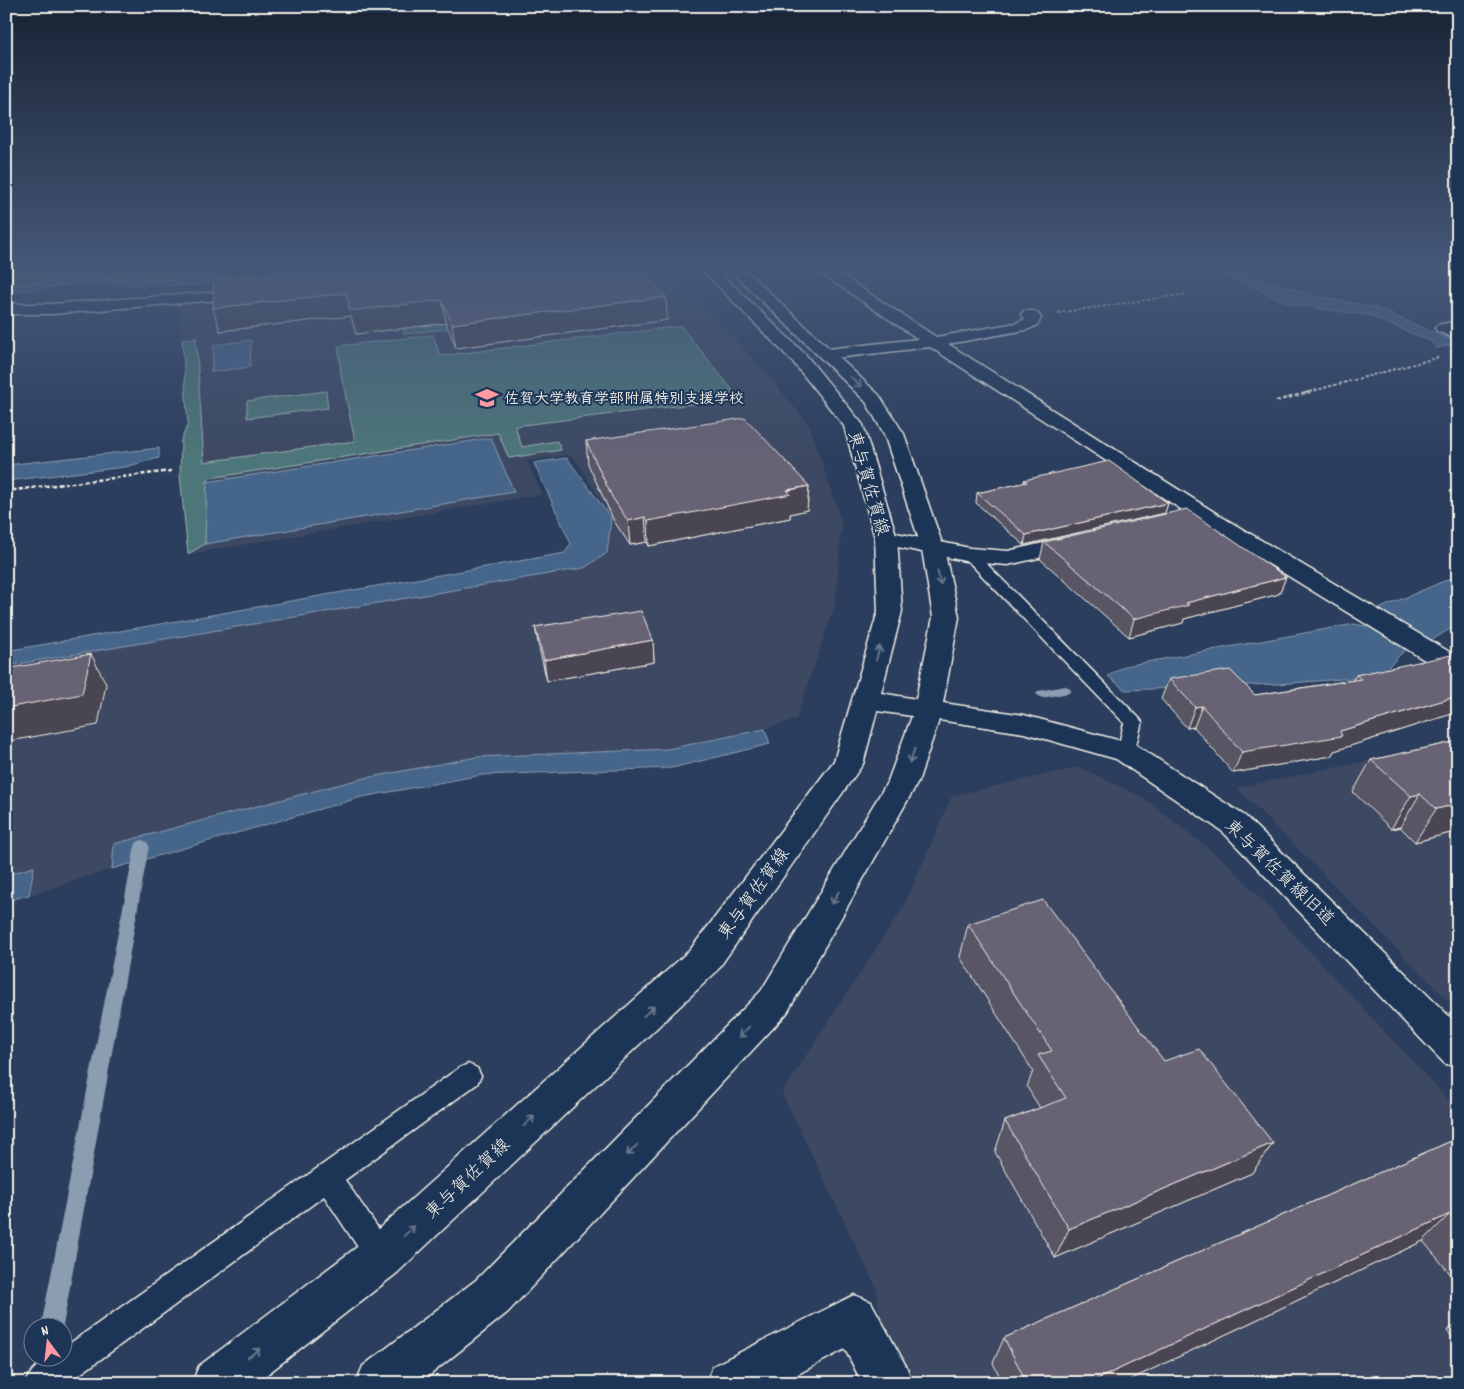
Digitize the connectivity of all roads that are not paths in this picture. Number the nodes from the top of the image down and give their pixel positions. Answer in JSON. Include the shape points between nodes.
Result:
{"nodes":[{"id":1,"x":770,"y":330,"type":"edge"},
{"id":2,"x":801,"y":330,"type":"edge"},
{"id":3,"x":914,"y":330,"type":"edge"},
{"id":4,"x":1004,"y":330,"type":"edge"},
{"id":5,"x":933,"y":342,"type":"junction"},
{"id":6,"x":827,"y":354,"type":"junction"},
{"id":7,"x":1201,"y":513,"type":"junction"},
{"id":8,"x":1172,"y":520,"type":"edge"},
{"id":9,"x":886,"y":538,"type":"junction"},
{"id":10,"x":1095,"y":538,"type":"edge"},
{"id":11,"x":933,"y":549,"type":"junction"},
{"id":12,"x":970,"y":555,"type":"junction"},
{"id":13,"x":1458,"y":669,"type":"edge"},
{"id":14,"x":866,"y":700,"type":"junction"},
{"id":15,"x":928,"y":710,"type":"junction"},
{"id":16,"x":1126,"y":752,"type":"junction"},
{"id":17,"x":1458,"y":1051,"type":"edge"},
{"id":18,"x":468,"y":1076,"type":"dead end"},
{"id":19,"x":326,"y":1177,"type":"junction"},
{"id":20,"x":381,"y":1258,"type":"junction"},
{"id":21,"x":41,"y":1383,"type":"edge"},
{"id":22,"x":216,"y":1383,"type":"edge"},
{"id":23,"x":380,"y":1383,"type":"edge"},
{"id":24,"x":730,"y":1383,"type":"edge"},
{"id":25,"x":889,"y":1383,"type":"edge"}],
"edges":[{"from":1,"to":9,"type":"main road","name":"東与賀佐賀線","via":[[799,358],[853,425]]},
{"from":2,"to":6,"type":"main road","name":"東与賀佐賀線"},
{"from":3,"to":5,"type":"main road"},
{"from":4,"to":5,"type":"main road"},
{"from":5,"to":6,"type":"main road"},
{"from":5,"to":7,"type":"main road"},
{"from":6,"to":11,"type":"main road","name":"東与賀佐賀線","one_way":true,"via":[[873,399],[894,434]]},
{"from":7,"to":8,"type":"main road"},
{"from":7,"to":13,"type":"main road"},
{"from":9,"to":11,"type":"main road"},
{"from":14,"to":9,"type":"main road","name":"東与賀佐賀線","one_way":true,"via":[[890,611]]},
{"from":10,"to":12,"type":"main road","via":[[1008,558]]},
{"from":11,"to":12,"type":"main road"},
{"from":11,"to":15,"type":"main road","name":"東与賀佐賀線","one_way":true,"via":[[946,617]]},
{"from":12,"to":16,"type":"lane","via":[[1133,722]]},
{"from":14,"to":15,"type":"main road","name":"東与賀佐賀線旧道"},
{"from":20,"to":14,"type":"main road","name":"東与賀佐賀線","one_way":true,"via":[[703,961],[848,764]]},
{"from":15,"to":16,"type":"main road","name":"東与賀佐賀線旧道","via":[[1024,724]]},
{"from":15,"to":23,"type":"main road","name":"東与賀佐賀線","one_way":true,"via":[[902,782],[774,1002],[492,1296]]},
{"from":16,"to":17,"type":"main road","name":"東与賀佐賀線旧道","via":[[1234,824]]},
{"from":18,"to":19,"type":"lane"},
{"from":19,"to":20,"type":"lane"},
{"from":19,"to":21,"type":"lane"},
{"from":22,"to":20,"type":"main road","name":"東与賀佐賀線","one_way":true},
{"from":24,"to":25,"type":"main road","via":[[854,1319]]}]}
